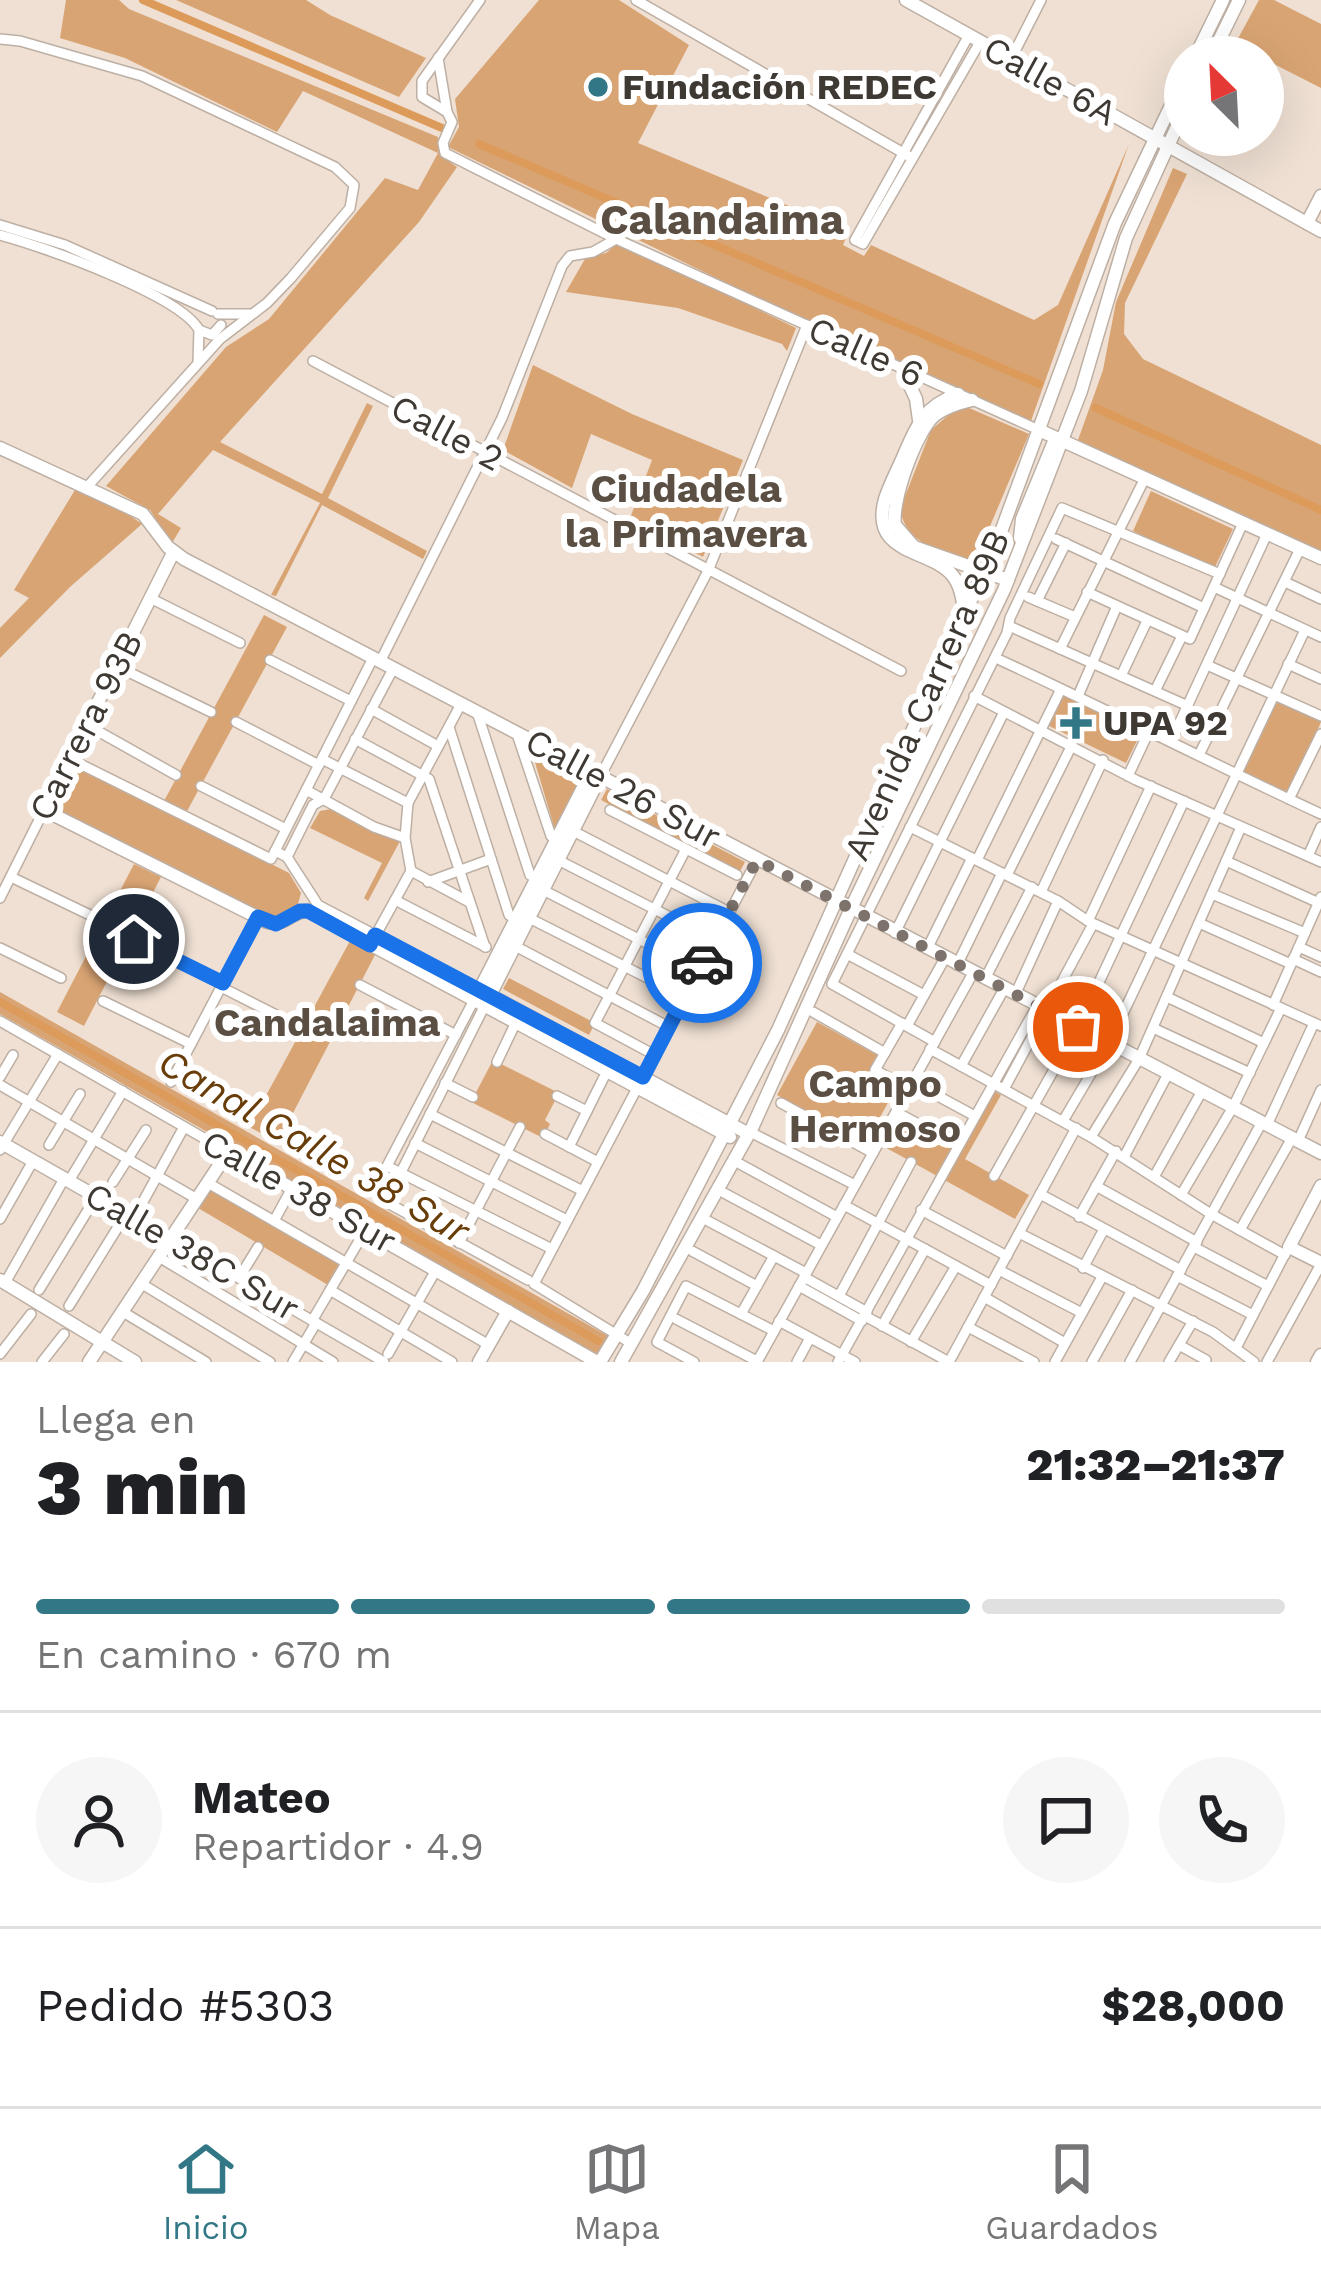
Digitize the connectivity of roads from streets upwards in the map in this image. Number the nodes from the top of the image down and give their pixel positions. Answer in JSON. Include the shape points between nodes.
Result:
{"nodes":[{"id":1,"x":480,"y":0,"type":"edge"},
{"id":2,"x":636,"y":0,"type":"edge"},
{"id":3,"x":906,"y":0,"type":"edge"},
{"id":4,"x":1040,"y":0,"type":"edge"},
{"id":5,"x":1223,"y":0,"type":"edge"},
{"id":6,"x":1239,"y":0,"type":"edge"},
{"id":7,"x":1205,"y":36,"type":"edge"},
{"id":8,"x":1221,"y":36,"type":"edge"},
{"id":9,"x":0,"y":39,"type":"edge"},
{"id":10,"x":974,"y":39,"type":"junction"},
{"id":11,"x":438,"y":58,"type":"junction"},
{"id":12,"x":1010,"y":59,"type":"junction"},
{"id":13,"x":450,"y":117,"type":"junction"},
{"id":14,"x":1164,"y":117,"type":"edge"},
{"id":15,"x":1153,"y":139,"type":"junction"},
{"id":16,"x":1164,"y":145,"type":"edge"},
{"id":17,"x":1164,"y":151,"type":"edge"},
{"id":18,"x":908,"y":155,"type":"junction"},
{"id":19,"x":1184,"y":156,"type":"edge"},
{"id":20,"x":1321,"y":196,"type":"edge"},
{"id":21,"x":1307,"y":223,"type":"junction"},
{"id":22,"x":0,"y":225,"type":"edge"},
{"id":23,"x":1321,"y":231,"type":"edge"},
{"id":24,"x":0,"y":235,"type":"edge"},
{"id":25,"x":616,"y":239,"type":"junction"},
{"id":26,"x":255,"y":313,"type":"junction"},
{"id":27,"x":807,"y":325,"type":"junction"},
{"id":28,"x":218,"y":328,"type":"junction"},
{"id":29,"x":198,"y":329,"type":"junction"},
{"id":30,"x":313,"y":361,"type":"dead end"},
{"id":31,"x":196,"y":367,"type":"junction"},
{"id":32,"x":902,"y":368,"type":"junction"},
{"id":33,"x":965,"y":397,"type":"junction"},
{"id":34,"x":919,"y":420,"type":"junction"},
{"id":35,"x":1041,"y":431,"type":"junction"},
{"id":36,"x":1059,"y":439,"type":"junction"},
{"id":37,"x":0,"y":448,"type":"edge"},
{"id":38,"x":484,"y":453,"type":"junction"},
{"id":39,"x":1145,"y":478,"type":"junction"},
{"id":40,"x":87,"y":487,"type":"junction"},
{"id":41,"x":1244,"y":523,"type":"junction"},
{"id":42,"x":1120,"y":532,"type":"junction"},
{"id":43,"x":1267,"y":534,"type":"junction"},
{"id":44,"x":1300,"y":549,"type":"junction"},
{"id":45,"x":173,"y":553,"type":"junction"},
{"id":46,"x":1321,"y":558,"type":"edge"},
{"id":47,"x":1106,"y":562,"type":"junction"},
{"id":48,"x":708,"y":572,"type":"junction"},
{"id":49,"x":984,"y":572,"type":"junction"},
{"id":50,"x":1220,"y":574,"type":"junction"},
{"id":51,"x":1008,"y":580,"type":"junction"},
{"id":52,"x":1285,"y":582,"type":"junction"},
{"id":53,"x":1214,"y":587,"type":"junction"},
{"id":54,"x":1087,"y":592,"type":"junction"},
{"id":55,"x":150,"y":598,"type":"junction"},
{"id":56,"x":1238,"y":598,"type":"junction"},
{"id":57,"x":1321,"y":599,"type":"edge"},
{"id":58,"x":1118,"y":606,"type":"junction"},
{"id":59,"x":1204,"y":608,"type":"junction"},
{"id":60,"x":1270,"y":614,"type":"junction"},
{"id":61,"x":964,"y":615,"type":"junction"},
{"id":62,"x":1075,"y":617,"type":"junction"},
{"id":63,"x":1147,"y":620,"type":"junction"},
{"id":64,"x":1009,"y":626,"type":"junction"},
{"id":65,"x":1305,"y":630,"type":"junction"},
{"id":66,"x":1185,"y":638,"type":"junction"},
{"id":67,"x":1321,"y":638,"type":"edge"},
{"id":68,"x":240,"y":643,"type":"dead end"},
{"id":69,"x":1060,"y":649,"type":"junction"},
{"id":70,"x":270,"y":660,"type":"dead end"},
{"id":71,"x":1000,"y":661,"type":"dead end"},
{"id":72,"x":382,"y":663,"type":"junction"},
{"id":73,"x":1092,"y":663,"type":"junction"},
{"id":74,"x":1208,"y":664,"type":"junction"},
{"id":75,"x":1288,"y":664,"type":"junction"},
{"id":76,"x":116,"y":666,"type":"junction"},
{"id":77,"x":902,"y":671,"type":"dead end"},
{"id":78,"x":1121,"y":676,"type":"junction"},
{"id":79,"x":1240,"y":679,"type":"junction"},
{"id":80,"x":1321,"y":680,"type":"edge"},
{"id":81,"x":1061,"y":689,"type":"junction"},
{"id":82,"x":1155,"y":691,"type":"junction"},
{"id":83,"x":1273,"y":695,"type":"junction"},
{"id":84,"x":1078,"y":696,"type":"junction"},
{"id":85,"x":974,"y":697,"type":"junction"},
{"id":86,"x":351,"y":701,"type":"junction"},
{"id":87,"x":461,"y":704,"type":"junction"},
{"id":88,"x":1188,"y":706,"type":"junction"},
{"id":89,"x":371,"y":709,"type":"junction"},
{"id":90,"x":211,"y":712,"type":"dead end"},
{"id":91,"x":477,"y":712,"type":"junction"},
{"id":92,"x":1004,"y":712,"type":"junction"},
{"id":93,"x":1321,"y":716,"type":"edge"},
{"id":94,"x":236,"y":722,"type":"dead end"},
{"id":95,"x":86,"y":725,"type":"junction"},
{"id":96,"x":449,"y":727,"type":"junction"},
{"id":97,"x":1150,"y":729,"type":"junction"},
{"id":98,"x":1041,"y":730,"type":"junction"},
{"id":99,"x":517,"y":734,"type":"junction"},
{"id":100,"x":1321,"y":734,"type":"edge"},
{"id":101,"x":356,"y":739,"type":"junction"},
{"id":102,"x":1172,"y":739,"type":"junction"},
{"id":103,"x":438,"y":746,"type":"junction"},
{"id":104,"x":1072,"y":746,"type":"junction"},
{"id":105,"x":1199,"y":755,"type":"junction"},
{"id":106,"x":70,"y":758,"type":"junction"},
{"id":107,"x":1103,"y":760,"type":"junction"},
{"id":108,"x":320,"y":762,"type":"junction"},
{"id":109,"x":340,"y":768,"type":"junction"},
{"id":110,"x":424,"y":774,"type":"junction"},
{"id":111,"x":1235,"y":774,"type":"junction"},
{"id":112,"x":176,"y":775,"type":"dead end"},
{"id":113,"x":596,"y":775,"type":"junction"},
{"id":114,"x":1128,"y":776,"type":"junction"},
{"id":115,"x":201,"y":786,"type":"dead end"},
{"id":116,"x":1151,"y":786,"type":"junction"},
{"id":117,"x":306,"y":790,"type":"junction"},
{"id":118,"x":324,"y":799,"type":"junction"},
{"id":119,"x":1289,"y":799,"type":"junction"},
{"id":120,"x":1184,"y":801,"type":"junction"},
{"id":121,"x":408,"y":803,"type":"junction"},
{"id":122,"x":44,"y":810,"type":"junction"},
{"id":123,"x":610,"y":810,"type":"dead end"},
{"id":124,"x":1214,"y":814,"type":"junction"},
{"id":125,"x":1321,"y":814,"type":"edge"},
{"id":126,"x":910,"y":826,"type":"junction"},
{"id":127,"x":1241,"y":827,"type":"junction"},
{"id":128,"x":1321,"y":827,"type":"edge"},
{"id":129,"x":286,"y":829,"type":"junction"},
{"id":130,"x":573,"y":831,"type":"junction"},
{"id":131,"x":405,"y":838,"type":"junction"},
{"id":132,"x":557,"y":839,"type":"junction"},
{"id":133,"x":940,"y":842,"type":"junction"},
{"id":134,"x":686,"y":849,"type":"junction"},
{"id":135,"x":273,"y":855,"type":"junction"},
{"id":136,"x":1307,"y":856,"type":"junction"},
{"id":137,"x":287,"y":857,"type":"junction"},
{"id":138,"x":975,"y":859,"type":"junction"},
{"id":139,"x":491,"y":860,"type":"junction"},
{"id":140,"x":558,"y":860,"type":"junction"},
{"id":141,"x":757,"y":860,"type":"junction"},
{"id":142,"x":1226,"y":861,"type":"junction"},
{"id":143,"x":1321,"y":862,"type":"edge"},
{"id":144,"x":411,"y":871,"type":"junction"},
{"id":145,"x":460,"y":871,"type":"junction"},
{"id":146,"x":1005,"y":874,"type":"junction"},
{"id":147,"x":737,"y":875,"type":"dead end"},
{"id":148,"x":11,"y":877,"type":"junction"},
{"id":149,"x":669,"y":881,"type":"junction"},
{"id":150,"x":428,"y":882,"type":"junction"},
{"id":151,"x":540,"y":884,"type":"junction"},
{"id":152,"x":1036,"y":890,"type":"junction"},
{"id":153,"x":1212,"y":894,"type":"junction"},
{"id":154,"x":0,"y":898,"type":"edge"},
{"id":155,"x":395,"y":900,"type":"junction"},
{"id":156,"x":1320,"y":900,"type":"edge"},
{"id":157,"x":834,"y":901,"type":"junction"},
{"id":158,"x":1058,"y":901,"type":"junction"},
{"id":159,"x":471,"y":904,"type":"junction"},
{"id":160,"x":850,"y":909,"type":"junction"},
{"id":161,"x":655,"y":910,"type":"junction"},
{"id":162,"x":729,"y":912,"type":"junction"},
{"id":163,"x":92,"y":916,"type":"dead end"},
{"id":164,"x":258,"y":917,"type":"junction"},
{"id":165,"x":865,"y":917,"type":"junction"},
{"id":166,"x":523,"y":918,"type":"junction"},
{"id":167,"x":1090,"y":923,"type":"junction"},
{"id":168,"x":1199,"y":923,"type":"junction"},
{"id":169,"x":457,"y":932,"type":"junction"},
{"id":170,"x":896,"y":933,"type":"junction"},
{"id":171,"x":1305,"y":933,"type":"junction"},
{"id":172,"x":1121,"y":937,"type":"junction"},
{"id":173,"x":134,"y":939,"type":"dead end"},
{"id":174,"x":639,"y":939,"type":"junction"},
{"id":175,"x":373,"y":940,"type":"junction"},
{"id":176,"x":715,"y":940,"type":"junction"},
{"id":177,"x":515,"y":946,"type":"junction"},
{"id":178,"x":1299,"y":947,"type":"junction"},
{"id":179,"x":0,"y":948,"type":"edge"},
{"id":180,"x":492,"y":950,"type":"junction"},
{"id":181,"x":927,"y":950,"type":"junction"},
{"id":182,"x":1152,"y":951,"type":"junction"},
{"id":183,"x":847,"y":954,"type":"junction"},
{"id":184,"x":1321,"y":957,"type":"edge"},
{"id":185,"x":951,"y":962,"type":"junction"},
{"id":186,"x":1292,"y":962,"type":"junction"},
{"id":187,"x":1181,"y":964,"type":"junction"},
{"id":188,"x":625,"y":967,"type":"junction"},
{"id":189,"x":699,"y":970,"type":"junction"},
{"id":190,"x":1321,"y":972,"type":"edge"},
{"id":191,"x":979,"y":976,"type":"junction"},
{"id":192,"x":61,"y":978,"type":"dead end"},
{"id":193,"x":222,"y":985,"type":"junction"},
{"id":194,"x":360,"y":985,"type":"dead end"},
{"id":195,"x":1009,"y":992,"type":"junction"},
{"id":196,"x":924,"y":995,"type":"junction"},
{"id":197,"x":610,"y":996,"type":"junction"},
{"id":198,"x":1167,"y":997,"type":"junction"},
{"id":199,"x":482,"y":998,"type":"junction"},
{"id":200,"x":685,"y":998,"type":"junction"},
{"id":201,"x":103,"y":1001,"type":"dead end"},
{"id":202,"x":1277,"y":1006,"type":"junction"},
{"id":203,"x":1043,"y":1009,"type":"junction"},
{"id":204,"x":813,"y":1012,"type":"dead end"},
{"id":205,"x":0,"y":1022,"type":"edge"},
{"id":206,"x":517,"y":1022,"type":"junction"},
{"id":207,"x":294,"y":1024,"type":"dead end"},
{"id":208,"x":904,"y":1025,"type":"junction"},
{"id":209,"x":1318,"y":1025,"type":"edge"},
{"id":210,"x":1078,"y":1027,"type":"junction"},
{"id":211,"x":669,"y":1028,"type":"junction"},
{"id":212,"x":1153,"y":1028,"type":"junction"},
{"id":213,"x":456,"y":1035,"type":"junction"},
{"id":214,"x":1108,"y":1043,"type":"junction"},
{"id":215,"x":1264,"y":1043,"type":"junction"},
{"id":216,"x":191,"y":1044,"type":"junction"},
{"id":217,"x":932,"y":1046,"type":"junction"},
{"id":218,"x":649,"y":1052,"type":"dead end"},
{"id":219,"x":885,"y":1053,"type":"junction"},
{"id":220,"x":58,"y":1054,"type":"junction"},
{"id":221,"x":13,"y":1055,"type":"dead end"},
{"id":222,"x":1139,"y":1059,"type":"junction"},
{"id":223,"x":497,"y":1062,"type":"dead end"},
{"id":224,"x":962,"y":1066,"type":"junction"},
{"id":225,"x":607,"y":1071,"type":"junction"},
{"id":226,"x":1250,"y":1073,"type":"junction"},
{"id":227,"x":1168,"y":1074,"type":"junction"},
{"id":228,"x":0,"y":1081,"type":"edge"},
{"id":229,"x":170,"y":1082,"type":"dead end"},
{"id":230,"x":640,"y":1082,"type":"junction"},
{"id":231,"x":446,"y":1083,"type":"junction"},
{"id":232,"x":992,"y":1083,"type":"junction"},
{"id":233,"x":910,"y":1085,"type":"junction"},
{"id":234,"x":1004,"y":1089,"type":"junction"},
{"id":235,"x":1321,"y":1090,"type":"edge"},
{"id":236,"x":123,"y":1091,"type":"junction"},
{"id":237,"x":1202,"y":1091,"type":"junction"},
{"id":238,"x":80,"y":1094,"type":"dead end"},
{"id":239,"x":557,"y":1096,"type":"dead end"},
{"id":240,"x":473,"y":1097,"type":"dead end"},
{"id":241,"x":29,"y":1102,"type":"junction"},
{"id":242,"x":781,"y":1103,"type":"dead end"},
{"id":243,"x":1034,"y":1105,"type":"junction"},
{"id":244,"x":1233,"y":1107,"type":"junction"},
{"id":245,"x":587,"y":1111,"type":"junction"},
{"id":246,"x":896,"y":1112,"type":"junction"},
{"id":247,"x":430,"y":1114,"type":"junction"},
{"id":248,"x":973,"y":1115,"type":"junction"},
{"id":249,"x":1063,"y":1121,"type":"junction"},
{"id":250,"x":63,"y":1122,"type":"junction"},
{"id":251,"x":1264,"y":1124,"type":"junction"},
{"id":252,"x":520,"y":1126,"type":"dead end"},
{"id":253,"x":184,"y":1127,"type":"junction"},
{"id":254,"x":1076,"y":1128,"type":"junction"},
{"id":255,"x":146,"y":1130,"type":"dead end"},
{"id":256,"x":728,"y":1130,"type":"junction"},
{"id":257,"x":545,"y":1134,"type":"dead end"},
{"id":258,"x":1091,"y":1137,"type":"junction"},
{"id":259,"x":750,"y":1138,"type":"junction"},
{"id":260,"x":1295,"y":1139,"type":"junction"},
{"id":261,"x":94,"y":1140,"type":"junction"},
{"id":262,"x":415,"y":1144,"type":"junction"},
{"id":263,"x":1,"y":1145,"type":"edge"},
{"id":264,"x":49,"y":1145,"type":"dead end"},
{"id":265,"x":957,"y":1145,"type":"junction"},
{"id":266,"x":569,"y":1147,"type":"junction"},
{"id":267,"x":228,"y":1152,"type":"junction"},
{"id":268,"x":506,"y":1153,"type":"junction"},
{"id":269,"x":873,"y":1153,"type":"junction"},
{"id":270,"x":1321,"y":1153,"type":"edge"},
{"id":271,"x":1120,"y":1154,"type":"junction"},
{"id":272,"x":128,"y":1159,"type":"junction"},
{"id":273,"x":34,"y":1161,"type":"junction"},
{"id":274,"x":598,"y":1162,"type":"junction"},
{"id":275,"x":911,"y":1162,"type":"dead end"},
{"id":276,"x":740,"y":1164,"type":"dead end"},
{"id":277,"x":400,"y":1173,"type":"junction"},
{"id":278,"x":157,"y":1176,"type":"junction"},
{"id":279,"x":994,"y":1176,"type":"dead end"},
{"id":280,"x":1154,"y":1177,"type":"junction"},
{"id":281,"x":67,"y":1180,"type":"junction"},
{"id":282,"x":113,"y":1182,"type":"dead end"},
{"id":283,"x":491,"y":1182,"type":"junction"},
{"id":284,"x":208,"y":1183,"type":"junction"},
{"id":285,"x":855,"y":1185,"type":"junction"},
{"id":286,"x":1096,"y":1186,"type":"junction"},
{"id":287,"x":1321,"y":1186,"type":"edge"},
{"id":288,"x":292,"y":1188,"type":"junction"},
{"id":289,"x":583,"y":1191,"type":"junction"},
{"id":290,"x":724,"y":1193,"type":"dead end"},
{"id":291,"x":1040,"y":1194,"type":"junction"},
{"id":292,"x":1180,"y":1195,"type":"junction"},
{"id":293,"x":96,"y":1196,"type":"junction"},
{"id":294,"x":197,"y":1199,"type":"junction"},
{"id":295,"x":844,"y":1205,"type":"junction"},
{"id":296,"x":921,"y":1210,"type":"junction"},
{"id":297,"x":476,"y":1211,"type":"junction"},
{"id":298,"x":1211,"y":1214,"type":"junction"},
{"id":299,"x":130,"y":1216,"type":"junction"},
{"id":300,"x":837,"y":1217,"type":"junction"},
{"id":301,"x":1079,"y":1217,"type":"junction"},
{"id":302,"x":0,"y":1220,"type":"edge"},
{"id":303,"x":567,"y":1220,"type":"junction"},
{"id":304,"x":274,"y":1221,"type":"junction"},
{"id":305,"x":708,"y":1221,"type":"dead end"},
{"id":306,"x":878,"y":1224,"type":"junction"},
{"id":307,"x":366,"y":1229,"type":"junction"},
{"id":308,"x":1240,"y":1230,"type":"junction"},
{"id":309,"x":1103,"y":1231,"type":"junction"},
{"id":310,"x":1019,"y":1233,"type":"junction"},
{"id":311,"x":171,"y":1239,"type":"junction"},
{"id":312,"x":906,"y":1239,"type":"junction"},
{"id":313,"x":460,"y":1243,"type":"junction"},
{"id":314,"x":1195,"y":1244,"type":"junction"},
{"id":315,"x":821,"y":1246,"type":"junction"},
{"id":316,"x":258,"y":1247,"type":"dead end"},
{"id":317,"x":552,"y":1249,"type":"junction"},
{"id":318,"x":925,"y":1249,"type":"junction"},
{"id":319,"x":692,"y":1251,"type":"dead end"},
{"id":320,"x":1287,"y":1251,"type":"junction"},
{"id":321,"x":774,"y":1256,"type":"junction"},
{"id":322,"x":1006,"y":1256,"type":"junction"},
{"id":323,"x":159,"y":1257,"type":"junction"},
{"id":324,"x":346,"y":1263,"type":"junction"},
{"id":325,"x":1321,"y":1263,"type":"edge"},
{"id":326,"x":956,"y":1266,"type":"junction"},
{"id":327,"x":1082,"y":1268,"type":"junction"},
{"id":328,"x":436,"y":1270,"type":"junction"},
{"id":329,"x":999,"y":1270,"type":"junction"},
{"id":330,"x":1179,"y":1273,"type":"junction"},
{"id":331,"x":1102,"y":1276,"type":"junction"},
{"id":332,"x":239,"y":1278,"type":"junction"},
{"id":333,"x":803,"y":1279,"type":"junction"},
{"id":334,"x":531,"y":1282,"type":"junction"},
{"id":335,"x":142,"y":1284,"type":"junction"},
{"id":336,"x":3,"y":1286,"type":"edge"},
{"id":337,"x":757,"y":1286,"type":"junction"},
{"id":338,"x":991,"y":1286,"type":"junction"},
{"id":339,"x":1268,"y":1286,"type":"junction"},
{"id":340,"x":39,"y":1290,"type":"dead end"},
{"id":341,"x":330,"y":1290,"type":"junction"},
{"id":342,"x":1132,"y":1290,"type":"junction"},
{"id":343,"x":839,"y":1296,"type":"junction"},
{"id":344,"x":984,"y":1298,"type":"junction"},
{"id":345,"x":417,"y":1304,"type":"junction"},
{"id":346,"x":1162,"y":1304,"type":"junction"},
{"id":347,"x":69,"y":1306,"type":"dead end"},
{"id":348,"x":508,"y":1311,"type":"junction"},
{"id":349,"x":124,"y":1312,"type":"junction"},
{"id":350,"x":1082,"y":1313,"type":"junction"},
{"id":351,"x":741,"y":1314,"type":"junction"},
{"id":352,"x":31,"y":1315,"type":"dead end"},
{"id":353,"x":1253,"y":1315,"type":"junction"},
{"id":354,"x":864,"y":1316,"type":"junction"},
{"id":355,"x":676,"y":1319,"type":"dead end"},
{"id":356,"x":1193,"y":1321,"type":"junction"},
{"id":357,"x":314,"y":1322,"type":"junction"},
{"id":358,"x":777,"y":1326,"type":"junction"},
{"id":359,"x":882,"y":1326,"type":"junction"},
{"id":360,"x":968,"y":1327,"type":"junction"},
{"id":361,"x":401,"y":1332,"type":"junction"},
{"id":362,"x":64,"y":1334,"type":"dead end"},
{"id":363,"x":617,"y":1334,"type":"junction"},
{"id":364,"x":1220,"y":1336,"type":"junction"},
{"id":365,"x":811,"y":1338,"type":"junction"},
{"id":366,"x":911,"y":1342,"type":"junction"},
{"id":367,"x":103,"y":1343,"type":"junction"},
{"id":368,"x":1066,"y":1343,"type":"junction"},
{"id":369,"x":304,"y":1344,"type":"junction"},
{"id":370,"x":632,"y":1344,"type":"junction"},
{"id":371,"x":489,"y":1345,"type":"junction"},
{"id":372,"x":1179,"y":1346,"type":"junction"},
{"id":373,"x":1236,"y":1348,"type":"junction"},
{"id":374,"x":0,"y":1354,"type":"edge"},
{"id":375,"x":386,"y":1358,"type":"edge"},
{"id":376,"x":840,"y":1359,"type":"edge"},
{"id":377,"x":1206,"y":1361,"type":"edge"},
{"id":378,"x":42,"y":1362,"type":"edge"},
{"id":379,"x":89,"y":1362,"type":"edge"},
{"id":380,"x":135,"y":1362,"type":"edge"},
{"id":381,"x":206,"y":1362,"type":"edge"},
{"id":382,"x":270,"y":1362,"type":"edge"},
{"id":383,"x":293,"y":1362,"type":"edge"},
{"id":384,"x":333,"y":1362,"type":"edge"},
{"id":385,"x":452,"y":1362,"type":"edge"},
{"id":386,"x":479,"y":1362,"type":"edge"},
{"id":387,"x":598,"y":1362,"type":"edge"},
{"id":388,"x":621,"y":1362,"type":"edge"},
{"id":389,"x":634,"y":1362,"type":"edge"},
{"id":390,"x":694,"y":1362,"type":"edge"},
{"id":391,"x":757,"y":1362,"type":"edge"},
{"id":392,"x":797,"y":1362,"type":"edge"},
{"id":393,"x":855,"y":1362,"type":"edge"},
{"id":394,"x":949,"y":1362,"type":"edge"},
{"id":395,"x":1034,"y":1362,"type":"edge"},
{"id":396,"x":1055,"y":1362,"type":"edge"},
{"id":397,"x":1092,"y":1362,"type":"edge"},
{"id":398,"x":1130,"y":1362,"type":"edge"},
{"id":399,"x":1169,"y":1362,"type":"edge"},
{"id":400,"x":1254,"y":1362,"type":"edge"},
{"id":401,"x":1267,"y":1362,"type":"edge"}],
"edges":[{"from":1,"to":11,"type":"street"},
{"from":2,"to":18,"type":"street"},
{"from":3,"to":10,"type":"street","name":"Calle 6A"},
{"from":4,"to":12,"type":"street"},
{"from":5,"to":7,"type":"street"},
{"from":6,"to":8,"type":"street"},
{"from":9,"to":26,"type":"street","via":[[142,76],[335,166],[354,185],[350,208]]},
{"from":10,"to":12,"type":"street","name":"Calle 6A"},
{"from":10,"to":18,"type":"street"},
{"from":11,"to":13,"type":"street"},
{"from":11,"to":13,"type":"street","via":[[420,93]]},
{"from":12,"to":15,"type":"street","name":"Calle 6A"},
{"from":13,"to":25,"type":"street","name":"Calle 6","via":[[443,143],[454,159]]},
{"from":14,"to":15,"type":"street","name":"Avenida Carrera 89B"},
{"from":15,"to":16,"type":"street","name":"Calle 6A"},
{"from":15,"to":35,"type":"street","name":"Avenida Carrera 89B"},
{"from":17,"to":36,"type":"street"},
{"from":18,"to":18,"type":"street","via":[[855,240],[862,244]]},
{"from":19,"to":21,"type":"street","name":"Calle 6A"},
{"from":20,"to":21,"type":"street"},
{"from":21,"to":23,"type":"street","name":"Calle 6A"},
{"from":22,"to":28,"type":"street","via":[[65,244]]},
{"from":24,"to":29,"type":"street","via":[[174,305]]},
{"from":25,"to":27,"type":"street","name":"Calle 6"},
{"from":25,"to":38,"type":"street","via":[[565,261]]},
{"from":26,"to":28,"type":"street"},
{"from":26,"to":28,"type":"street"},
{"from":27,"to":32,"type":"street","name":"Calle 6"},
{"from":27,"to":48,"type":"street"},
{"from":28,"to":29,"type":"street"},
{"from":28,"to":29,"type":"street","via":[[200,315]]},
{"from":28,"to":31,"type":"street"},
{"from":29,"to":31,"type":"street"},
{"from":30,"to":38,"type":"street","name":"Calle 2"},
{"from":31,"to":40,"type":"street"},
{"from":32,"to":33,"type":"street","name":"Calle 6"},
{"from":32,"to":34,"type":"street"},
{"from":33,"to":34,"type":"street","via":[[934,404]]},
{"from":33,"to":35,"type":"street","name":"Calle 6"},
{"from":33,"to":49,"type":"street","via":[[924,429],[893,516],[914,547]]},
{"from":34,"to":61,"type":"street","via":[[884,518],[900,548],[950,573]]},
{"from":35,"to":36,"type":"street","name":"Calle 6"},
{"from":35,"to":49,"type":"street","name":"Avenida Carrera 89B"},
{"from":36,"to":39,"type":"street","name":"Calle 6"},
{"from":36,"to":51,"type":"street","name":"Avenida Carrera 89B","via":[[1022,520]]},
{"from":37,"to":40,"type":"street","name":"Calle 26 Sur"},
{"from":38,"to":48,"type":"street","name":"Calle 2"},
{"from":38,"to":72,"type":"street"},
{"from":39,"to":41,"type":"street","name":"Calle 6"},
{"from":39,"to":42,"type":"street"},
{"from":40,"to":45,"type":"street","name":"Calle 26 Sur","via":[[143,514]]},
{"from":41,"to":43,"type":"street","name":"Calle 6"},
{"from":41,"to":50,"type":"street"},
{"from":42,"to":47,"type":"street"},
{"from":42,"to":50,"type":"street"},
{"from":42,"to":64,"type":"street","via":[[1062,508]]},
{"from":43,"to":44,"type":"street","name":"Calle 6"},
{"from":43,"to":56,"type":"street"},
{"from":44,"to":46,"type":"street","name":"Calle 6"},
{"from":44,"to":52,"type":"street"},
{"from":45,"to":55,"type":"street","name":"Carrera 93B"},
{"from":45,"to":72,"type":"street","name":"Calle 26 Sur"},
{"from":47,"to":54,"type":"street"},
{"from":47,"to":59,"type":"street"},
{"from":47,"to":62,"type":"street","via":[[1061,541],[1032,599]]},
{"from":48,"to":77,"type":"street","name":"Calle 2"},
{"from":48,"to":113,"type":"street"},
{"from":49,"to":51,"type":"street"},
{"from":49,"to":61,"type":"street","name":"Avenida Carrera 89B"},
{"from":50,"to":53,"type":"street"},
{"from":51,"to":160,"type":"street","name":"Avenida Carrera 89B"},
{"from":52,"to":57,"type":"street"},
{"from":52,"to":60,"type":"street"},
{"from":53,"to":56,"type":"street"},
{"from":53,"to":59,"type":"street"},
{"from":54,"to":58,"type":"street"},
{"from":54,"to":62,"type":"street"},
{"from":55,"to":68,"type":"street"},
{"from":55,"to":76,"type":"street","name":"Carrera 93B"},
{"from":56,"to":60,"type":"street"},
{"from":56,"to":74,"type":"street"},
{"from":58,"to":63,"type":"street"},
{"from":58,"to":73,"type":"street"},
{"from":59,"to":66,"type":"street"},
{"from":60,"to":65,"type":"street"},
{"from":60,"to":79,"type":"street"},
{"from":61,"to":157,"type":"street","name":"Avenida Carrera 89B"},
{"from":62,"to":69,"type":"street"},
{"from":63,"to":66,"type":"street"},
{"from":63,"to":78,"type":"street"},
{"from":64,"to":69,"type":"street"},
{"from":64,"to":85,"type":"street"},
{"from":65,"to":67,"type":"street"},
{"from":65,"to":75,"type":"street"},
{"from":66,"to":82,"type":"street"},
{"from":69,"to":73,"type":"street"},
{"from":70,"to":86,"type":"street"},
{"from":71,"to":81,"type":"street"},
{"from":72,"to":86,"type":"street"},
{"from":72,"to":87,"type":"street","name":"Calle 26 Sur"},
{"from":72,"to":89,"type":"street"},
{"from":73,"to":78,"type":"street"},
{"from":73,"to":84,"type":"street"},
{"from":74,"to":79,"type":"street"},
{"from":74,"to":88,"type":"street"},
{"from":75,"to":80,"type":"street"},
{"from":75,"to":83,"type":"street"},
{"from":76,"to":90,"type":"street"},
{"from":76,"to":95,"type":"street","name":"Carrera 93B"},
{"from":78,"to":82,"type":"street"},
{"from":79,"to":83,"type":"street"},
{"from":79,"to":105,"type":"street"},
{"from":81,"to":84,"type":"street"},
{"from":81,"to":98,"type":"street"},
{"from":82,"to":88,"type":"street"},
{"from":83,"to":93,"type":"street"},
{"from":83,"to":111,"type":"street"},
{"from":84,"to":97,"type":"street"},
{"from":85,"to":92,"type":"street"},
{"from":85,"to":126,"type":"street"},
{"from":86,"to":108,"type":"street"},
{"from":87,"to":91,"type":"street","name":"Calle 26 Sur"},
{"from":87,"to":96,"type":"street"},
{"from":88,"to":102,"type":"street"},
{"from":89,"to":101,"type":"street"},
{"from":89,"to":103,"type":"street"},
{"from":91,"to":99,"type":"street","name":"Calle 26 Sur"},
{"from":91,"to":151,"type":"street","via":[[530,875]]},
{"from":92,"to":98,"type":"street"},
{"from":92,"to":133,"type":"street"},
{"from":94,"to":108,"type":"street"},
{"from":95,"to":106,"type":"street","name":"Carrera 93B"},
{"from":95,"to":112,"type":"street"},
{"from":96,"to":103,"type":"street"},
{"from":96,"to":139,"type":"street"},
{"from":97,"to":102,"type":"street"},
{"from":97,"to":114,"type":"street"},
{"from":98,"to":104,"type":"street"},
{"from":98,"to":138,"type":"street"},
{"from":99,"to":113,"type":"street","name":"Calle 26 Sur"},
{"from":99,"to":132,"type":"street"},
{"from":100,"to":119,"type":"street"},
{"from":101,"to":109,"type":"street"},
{"from":101,"to":110,"type":"street"},
{"from":102,"to":105,"type":"street"},
{"from":103,"to":110,"type":"street"},
{"from":104,"to":107,"type":"street"},
{"from":104,"to":146,"type":"street"},
{"from":105,"to":111,"type":"street"},
{"from":106,"to":122,"type":"street","name":"Carrera 93B"},
{"from":106,"to":135,"type":"street"},
{"from":107,"to":114,"type":"street"},
{"from":107,"to":152,"type":"street"},
{"from":108,"to":109,"type":"street"},
{"from":108,"to":117,"type":"street"},
{"from":109,"to":118,"type":"street"},
{"from":109,"to":121,"type":"street"},
{"from":110,"to":121,"type":"street"},
{"from":110,"to":145,"type":"street"},
{"from":111,"to":119,"type":"street"},
{"from":111,"to":124,"type":"street"},
{"from":113,"to":130,"type":"street"},
{"from":113,"to":132,"type":"street"},
{"from":113,"to":141,"type":"street","name":"Calle 26 Sur"},
{"from":114,"to":116,"type":"street"},
{"from":115,"to":129,"type":"street"},
{"from":116,"to":120,"type":"street"},
{"from":116,"to":167,"type":"street"},
{"from":117,"to":118,"type":"street"},
{"from":117,"to":129,"type":"street"},
{"from":118,"to":131,"type":"street"},
{"from":118,"to":137,"type":"street"},
{"from":119,"to":125,"type":"street"},
{"from":120,"to":124,"type":"street"},
{"from":120,"to":172,"type":"street"},
{"from":121,"to":131,"type":"street"},
{"from":122,"to":148,"type":"street","name":"Carrera 93B"},
{"from":122,"to":164,"type":"street"},
{"from":123,"to":134,"type":"street"},
{"from":124,"to":127,"type":"street"},
{"from":124,"to":182,"type":"street"},
{"from":126,"to":133,"type":"street"},
{"from":126,"to":165,"type":"street"},
{"from":127,"to":136,"type":"street"},
{"from":127,"to":142,"type":"street"},
{"from":128,"to":136,"type":"street"},
{"from":129,"to":135,"type":"street"},
{"from":130,"to":140,"type":"street"},
{"from":130,"to":149,"type":"street"},
{"from":131,"to":144,"type":"street"},
{"from":132,"to":151,"type":"street"},
{"from":133,"to":138,"type":"street"},
{"from":133,"to":170,"type":"street"},
{"from":134,"to":147,"type":"street"},
{"from":134,"to":149,"type":"street"},
{"from":135,"to":137,"type":"street"},
{"from":136,"to":143,"type":"street"},
{"from":137,"to":175,"type":"street","via":[[314,902]]},
{"from":138,"to":146,"type":"street"},
{"from":138,"to":181,"type":"street"},
{"from":139,"to":145,"type":"street"},
{"from":139,"to":166,"type":"street","via":[[509,915]]},
{"from":140,"to":151,"type":"street"},
{"from":140,"to":161,"type":"street"},
{"from":141,"to":157,"type":"street","name":"Calle 26 Sur"},
{"from":141,"to":162,"type":"street"},
{"from":142,"to":153,"type":"street"},
{"from":142,"to":156,"type":"street"},
{"from":144,"to":150,"type":"street"},
{"from":144,"to":155,"type":"street"},
{"from":145,"to":150,"type":"street"},
{"from":145,"to":159,"type":"street"},
{"from":146,"to":152,"type":"street"},
{"from":146,"to":185,"type":"street"},
{"from":148,"to":154,"type":"street","name":"Carrera 93B"},
{"from":148,"to":163,"type":"street"},
{"from":149,"to":161,"type":"street"},
{"from":149,"to":162,"type":"street"},
{"from":150,"to":159,"type":"street"},
{"from":151,"to":166,"type":"street"},
{"from":151,"to":174,"type":"street"},
{"from":152,"to":158,"type":"street"},
{"from":152,"to":191,"type":"street"},
{"from":153,"to":168,"type":"street"},
{"from":153,"to":171,"type":"street"},
{"from":155,"to":169,"type":"street"},
{"from":155,"to":175,"type":"street"},
{"from":156,"to":171,"type":"street"},
{"from":157,"to":160,"type":"street","name":"Calle 26 Sur"},
{"from":157,"to":256,"type":"street","name":"Avenida Carrera 89B"},
{"from":158,"to":167,"type":"street"},
{"from":158,"to":195,"type":"street"},
{"from":159,"to":169,"type":"street"},
{"from":159,"to":180,"type":"street"},
{"from":160,"to":165,"type":"street","name":"Calle 26 Sur"},
{"from":160,"to":259,"type":"street","name":"Avenida Carrera 89B"},
{"from":161,"to":174,"type":"street"},
{"from":161,"to":176,"type":"street"},
{"from":162,"to":176,"type":"street"},
{"from":164,"to":175,"type":"street","via":[[276,924],[304,910]]},
{"from":164,"to":193,"type":"street"},
{"from":165,"to":170,"type":"street","name":"Calle 26 Sur"},
{"from":165,"to":183,"type":"street"},
{"from":166,"to":177,"type":"street"},
{"from":166,"to":180,"type":"street"},
{"from":166,"to":188,"type":"street"},
{"from":167,"to":172,"type":"street"},
{"from":167,"to":203,"type":"street"},
{"from":168,"to":186,"type":"street"},
{"from":168,"to":187,"type":"street"},
{"from":169,"to":180,"type":"street"},
{"from":170,"to":181,"type":"street","name":"Calle 26 Sur"},
{"from":171,"to":178,"type":"street"},
{"from":172,"to":182,"type":"street"},
{"from":172,"to":210,"type":"street"},
{"from":173,"to":193,"type":"street"},
{"from":174,"to":188,"type":"street"},
{"from":174,"to":189,"type":"street"},
{"from":175,"to":199,"type":"street"},
{"from":176,"to":189,"type":"street"},
{"from":177,"to":197,"type":"street"},
{"from":177,"to":199,"type":"street"},
{"from":178,"to":184,"type":"street"},
{"from":178,"to":186,"type":"street"},
{"from":179,"to":192,"type":"street"},
{"from":180,"to":199,"type":"street"},
{"from":181,"to":185,"type":"street","name":"Calle 26 Sur"},
{"from":182,"to":187,"type":"street"},
{"from":182,"to":214,"type":"street"},
{"from":183,"to":196,"type":"street"},
{"from":183,"to":208,"type":"street","via":[[832,983]]},
{"from":185,"to":191,"type":"street","name":"Calle 26 Sur"},
{"from":185,"to":196,"type":"street"},
{"from":186,"to":190,"type":"street"},
{"from":186,"to":202,"type":"street"},
{"from":187,"to":198,"type":"street"},
{"from":187,"to":202,"type":"street"},
{"from":188,"to":197,"type":"street"},
{"from":188,"to":200,"type":"street"},
{"from":189,"to":200,"type":"street"},
{"from":191,"to":195,"type":"street","name":"Calle 26 Sur"},
{"from":191,"to":217,"type":"street"},
{"from":193,"to":207,"type":"street"},
{"from":193,"to":216,"type":"street"},
{"from":194,"to":213,"type":"street"},
{"from":195,"to":203,"type":"street","name":"Calle 26 Sur"},
{"from":195,"to":224,"type":"street"},
{"from":196,"to":208,"type":"street"},
{"from":197,"to":211,"type":"street"},
{"from":197,"to":218,"type":"street","via":[[596,1023]]},
{"from":198,"to":212,"type":"street"},
{"from":198,"to":215,"type":"street"},
{"from":199,"to":206,"type":"street"},
{"from":199,"to":213,"type":"street"},
{"from":199,"to":230,"type":"street"},
{"from":199,"to":231,"type":"street"},
{"from":200,"to":211,"type":"street"},
{"from":201,"to":216,"type":"street"},
{"from":202,"to":209,"type":"street"},
{"from":202,"to":215,"type":"street"},
{"from":203,"to":210,"type":"street","name":"Calle 26 Sur"},
{"from":203,"to":232,"type":"street"},
{"from":203,"to":234,"type":"street"},
{"from":204,"to":219,"type":"street"},
{"from":205,"to":220,"type":"street","name":"Calle 38 Sur"},
{"from":206,"to":223,"type":"street"},
{"from":206,"to":225,"type":"street"},
{"from":208,"to":217,"type":"street"},
{"from":208,"to":219,"type":"street"},
{"from":209,"to":251,"type":"street"},
{"from":210,"to":214,"type":"street","name":"Calle 26 Sur"},
{"from":210,"to":243,"type":"street"},
{"from":211,"to":230,"type":"street"},
{"from":212,"to":222,"type":"street"},
{"from":212,"to":226,"type":"street"},
{"from":213,"to":277,"type":"street","via":[[387,1166]]},
{"from":214,"to":222,"type":"street","name":"Calle 26 Sur"},
{"from":214,"to":249,"type":"street"},
{"from":215,"to":226,"type":"street"},
{"from":216,"to":229,"type":"street"},
{"from":217,"to":224,"type":"street"},
{"from":217,"to":233,"type":"street"},
{"from":219,"to":233,"type":"street","via":[[875,1070]]},
{"from":220,"to":236,"type":"street","name":"Calle 38 Sur"},
{"from":220,"to":241,"type":"street"},
{"from":221,"to":228,"type":"street"},
{"from":222,"to":227,"type":"street","name":"Calle 26 Sur"},
{"from":222,"to":258,"type":"street"},
{"from":224,"to":232,"type":"street"},
{"from":225,"to":230,"type":"street"},
{"from":225,"to":245,"type":"street"},
{"from":226,"to":244,"type":"street"},
{"from":227,"to":237,"type":"street","name":"Calle 26 Sur"},
{"from":227,"to":271,"type":"street"},
{"from":228,"to":241,"type":"street"},
{"from":230,"to":256,"type":"street"},
{"from":230,"to":274,"type":"street"},
{"from":231,"to":240,"type":"street"},
{"from":231,"to":247,"type":"street"},
{"from":232,"to":234,"type":"street"},
{"from":232,"to":248,"type":"street"},
{"from":233,"to":246,"type":"street"},
{"from":233,"to":248,"type":"street"},
{"from":234,"to":243,"type":"street"},
{"from":235,"to":260,"type":"street"},
{"from":236,"to":253,"type":"street","name":"Calle 38 Sur"},
{"from":236,"to":261,"type":"street"},
{"from":237,"to":244,"type":"street","name":"Calle 26 Sur"},
{"from":237,"to":280,"type":"street"},
{"from":238,"to":250,"type":"street"},
{"from":239,"to":245,"type":"street"},
{"from":241,"to":250,"type":"street"},
{"from":241,"to":263,"type":"street"},
{"from":242,"to":269,"type":"street"},
{"from":243,"to":249,"type":"street"},
{"from":243,"to":279,"type":"street"},
{"from":244,"to":251,"type":"street","name":"Calle 26 Sur"},
{"from":244,"to":292,"type":"street"},
{"from":245,"to":266,"type":"street"},
{"from":246,"to":265,"type":"street"},
{"from":246,"to":269,"type":"street"},
{"from":247,"to":262,"type":"street"},
{"from":247,"to":268,"type":"street"},
{"from":248,"to":265,"type":"street"},
{"from":249,"to":254,"type":"street"},
{"from":250,"to":261,"type":"street"},
{"from":250,"to":264,"type":"street"},
{"from":251,"to":260,"type":"street","name":"Calle 26 Sur"},
{"from":251,"to":298,"type":"street"},
{"from":252,"to":268,"type":"street"},
{"from":253,"to":267,"type":"street","name":"Calle 38 Sur"},
{"from":253,"to":278,"type":"street"},
{"from":254,"to":258,"type":"street"},
{"from":254,"to":291,"type":"street"},
{"from":255,"to":272,"type":"street"},
{"from":256,"to":259,"type":"street"},
{"from":256,"to":363,"type":"street","name":"Avenida Carrera 89B"},
{"from":257,"to":266,"type":"street"},
{"from":258,"to":271,"type":"street"},
{"from":259,"to":285,"type":"street"},
{"from":259,"to":370,"type":"street","name":"Avenida Carrera 89B"},
{"from":260,"to":270,"type":"street","name":"Calle 26 Sur"},
{"from":260,"to":308,"type":"street"},
{"from":261,"to":272,"type":"street"},
{"from":261,"to":281,"type":"street"},
{"from":262,"to":277,"type":"street"},
{"from":262,"to":283,"type":"street"},
{"from":263,"to":273,"type":"street","name":"Calle 38C Sur"},
{"from":265,"to":296,"type":"street"},
{"from":266,"to":274,"type":"street"},
{"from":267,"to":284,"type":"street"},
{"from":267,"to":288,"type":"street","name":"Calle 38 Sur"},
{"from":268,"to":283,"type":"street"},
{"from":268,"to":289,"type":"street"},
{"from":269,"to":285,"type":"street"},
{"from":271,"to":280,"type":"street"},
{"from":271,"to":286,"type":"street"},
{"from":272,"to":278,"type":"street"},
{"from":272,"to":282,"type":"street"},
{"from":273,"to":281,"type":"street","name":"Calle 38C Sur"},
{"from":273,"to":302,"type":"street"},
{"from":274,"to":289,"type":"street"},
{"from":275,"to":306,"type":"street"},
{"from":276,"to":300,"type":"street"},
{"from":277,"to":297,"type":"street"},
{"from":277,"to":313,"type":"street","via":[[386,1202]]},
{"from":278,"to":294,"type":"street"},
{"from":278,"to":299,"type":"street"},
{"from":280,"to":292,"type":"street"},
{"from":281,"to":293,"type":"street","name":"Calle 38C Sur"},
{"from":281,"to":336,"type":"street"},
{"from":283,"to":297,"type":"street"},
{"from":283,"to":303,"type":"street"},
{"from":284,"to":294,"type":"street"},
{"from":284,"to":304,"type":"street"},
{"from":285,"to":295,"type":"street"},
{"from":286,"to":301,"type":"street"},
{"from":286,"to":314,"type":"street"},
{"from":287,"to":320,"type":"street"},
{"from":288,"to":304,"type":"street"},
{"from":288,"to":307,"type":"street","name":"Calle 38 Sur"},
{"from":289,"to":303,"type":"street"},
{"from":290,"to":315,"type":"street"},
{"from":291,"to":301,"type":"street"},
{"from":291,"to":310,"type":"street"},
{"from":292,"to":298,"type":"street"},
{"from":293,"to":299,"type":"street","name":"Calle 38C Sur"},
{"from":293,"to":340,"type":"street"},
{"from":294,"to":311,"type":"street"},
{"from":295,"to":300,"type":"street"},
{"from":295,"to":306,"type":"street"},
{"from":296,"to":312,"type":"street"},
{"from":296,"to":322,"type":"street"},
{"from":297,"to":313,"type":"street"},
{"from":297,"to":317,"type":"street"},
{"from":298,"to":308,"type":"street"},
{"from":298,"to":314,"type":"street"},
{"from":299,"to":311,"type":"street","name":"Calle 38C Sur"},
{"from":299,"to":347,"type":"street"},
{"from":300,"to":315,"type":"street"},
{"from":301,"to":309,"type":"street"},
{"from":303,"to":317,"type":"street"},
{"from":304,"to":324,"type":"street"},
{"from":305,"to":321,"type":"street"},
{"from":306,"to":312,"type":"street"},
{"from":306,"to":343,"type":"street"},
{"from":307,"to":324,"type":"street"},
{"from":307,"to":328,"type":"street","name":"Calle 38 Sur"},
{"from":308,"to":320,"type":"street"},
{"from":309,"to":327,"type":"street"},
{"from":309,"to":330,"type":"street"},
{"from":310,"to":322,"type":"street"},
{"from":310,"to":327,"type":"street"},
{"from":311,"to":323,"type":"street"},
{"from":311,"to":332,"type":"street","name":"Calle 38C Sur"},
{"from":312,"to":318,"type":"street"},
{"from":312,"to":354,"type":"street"},
{"from":313,"to":334,"type":"street"},
{"from":314,"to":330,"type":"street"},
{"from":314,"to":339,"type":"street"},
{"from":315,"to":333,"type":"street"},
{"from":316,"to":332,"type":"street"},
{"from":317,"to":334,"type":"street"},
{"from":318,"to":326,"type":"street"},
{"from":318,"to":359,"type":"street"},
{"from":319,"to":337,"type":"street"},
{"from":320,"to":325,"type":"street"},
{"from":320,"to":339,"type":"street"},
{"from":321,"to":333,"type":"street"},
{"from":321,"to":337,"type":"street"},
{"from":322,"to":329,"type":"street"},
{"from":323,"to":335,"type":"street"},
{"from":323,"to":369,"type":"street"},
{"from":324,"to":341,"type":"street"},
{"from":324,"to":345,"type":"street"},
{"from":325,"to":401,"type":"street"},
{"from":326,"to":338,"type":"street"},
{"from":326,"to":366,"type":"street"},
{"from":327,"to":331,"type":"street"},
{"from":328,"to":345,"type":"street"},
{"from":328,"to":348,"type":"street","name":"Calle 38 Sur"},
{"from":329,"to":338,"type":"street"},
{"from":329,"to":350,"type":"street"},
{"from":330,"to":346,"type":"street"},
{"from":330,"to":353,"type":"street"},
{"from":331,"to":342,"type":"street"},
{"from":331,"to":350,"type":"street"},
{"from":332,"to":357,"type":"street","name":"Calle 38C Sur"},
{"from":333,"to":343,"type":"street"},
{"from":333,"to":354,"type":"street"},
{"from":333,"to":358,"type":"street"},
{"from":334,"to":363,"type":"street"},
{"from":335,"to":349,"type":"street"},
{"from":335,"to":382,"type":"street"},
{"from":336,"to":367,"type":"street"},
{"from":337,"to":351,"type":"street"},
{"from":338,"to":344,"type":"street"},
{"from":339,"to":353,"type":"street"},
{"from":341,"to":357,"type":"street"},
{"from":341,"to":361,"type":"street"},
{"from":342,"to":346,"type":"street"},
{"from":342,"to":397,"type":"street"},
{"from":343,"to":354,"type":"street"},
{"from":344,"to":360,"type":"street"},
{"from":344,"to":368,"type":"street"},
{"from":345,"to":361,"type":"street"},
{"from":345,"to":371,"type":"street"},
{"from":346,"to":356,"type":"street"},
{"from":346,"to":398,"type":"street"},
{"from":348,"to":371,"type":"street"},
{"from":348,"to":387,"type":"street","name":"Calle 38 Sur"},
{"from":349,"to":367,"type":"street"},
{"from":349,"to":381,"type":"street"},
{"from":350,"to":368,"type":"street"},
{"from":351,"to":358,"type":"street"},
{"from":351,"to":390,"type":"street","via":[[686,1286],[657,1342]]},
{"from":352,"to":374,"type":"street"},
{"from":353,"to":373,"type":"street"},
{"from":354,"to":359,"type":"street"},
{"from":354,"to":376,"type":"street"},
{"from":355,"to":391,"type":"street"},
{"from":356,"to":364,"type":"street"},
{"from":356,"to":372,"type":"street"},
{"from":357,"to":369,"type":"street"},
{"from":357,"to":375,"type":"street","name":"Calle 38C Sur"},
{"from":358,"to":365,"type":"street"},
{"from":358,"to":391,"type":"street"},
{"from":359,"to":366,"type":"street"},
{"from":360,"to":394,"type":"street"},
{"from":360,"to":395,"type":"street"},
{"from":361,"to":375,"type":"street"},
{"from":361,"to":385,"type":"street"},
{"from":362,"to":378,"type":"street"},
{"from":363,"to":370,"type":"street"},
{"from":363,"to":387,"type":"street","name":"Avenida Carrera 89B"},
{"from":364,"to":373,"type":"street"},
{"from":364,"to":377,"type":"street"},
{"from":365,"to":376,"type":"street"},
{"from":365,"to":392,"type":"street"},
{"from":366,"to":394,"type":"street"},
{"from":367,"to":379,"type":"street"},
{"from":367,"to":380,"type":"street"},
{"from":368,"to":396,"type":"street"},
{"from":369,"to":383,"type":"street"},
{"from":369,"to":384,"type":"street"},
{"from":370,"to":388,"type":"street","name":"Avenida Carrera 89B"},
{"from":370,"to":389,"type":"street"},
{"from":371,"to":386,"type":"street"},
{"from":372,"to":377,"type":"street"},
{"from":372,"to":399,"type":"street"},
{"from":373,"to":400,"type":"street"},
{"from":376,"to":393,"type":"street"}]}
